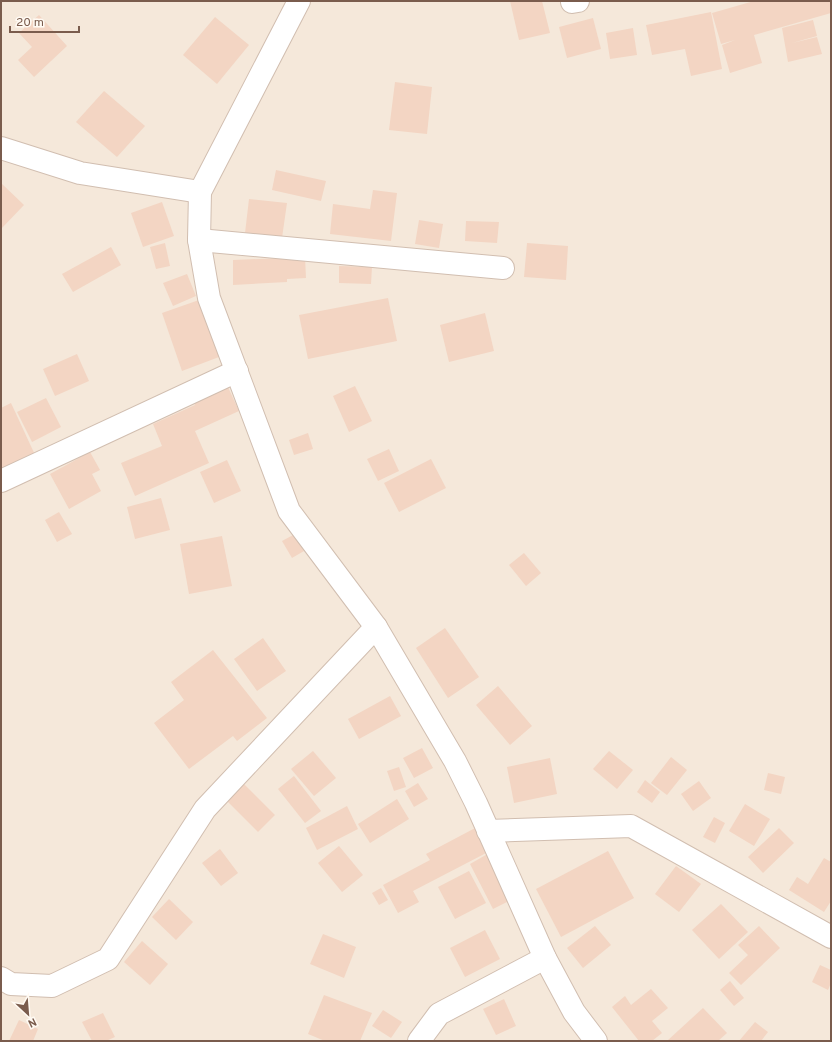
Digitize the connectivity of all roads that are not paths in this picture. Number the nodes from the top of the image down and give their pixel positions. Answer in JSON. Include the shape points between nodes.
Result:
{"nodes":[{"id":1,"x":300,"y":1,"type":"edge"},
{"id":2,"x":1,"y":148,"type":"edge"},
{"id":3,"x":200,"y":192,"type":"junction"},
{"id":4,"x":199,"y":240,"type":"junction"},
{"id":5,"x":503,"y":268,"type":"dead end"},
{"id":6,"x":238,"y":371,"type":"junction"},
{"id":7,"x":1,"y":481,"type":"edge"},
{"id":8,"x":376,"y":627,"type":"junction"},
{"id":9,"x":488,"y":831,"type":"junction"},
{"id":10,"x":831,"y":937,"type":"edge"},
{"id":11,"x":545,"y":958,"type":"junction"},
{"id":12,"x":1,"y":978,"type":"edge"},
{"id":13,"x":419,"y":1041,"type":"edge"},
{"id":14,"x":596,"y":1041,"type":"edge"}],
"edges":[{"from":1,"to":3,"type":"street"},
{"from":2,"to":3,"type":"street","via":[[80,173]]},
{"from":3,"to":4,"type":"street"},
{"from":4,"to":5,"type":"street"},
{"from":4,"to":6,"type":"street","via":[[208,298]]},
{"from":6,"to":7,"type":"street"},
{"from":6,"to":8,"type":"street","via":[[289,511]]},
{"from":8,"to":9,"type":"street","via":[[455,761]]},
{"from":8,"to":12,"type":"street","via":[[205,808],[108,959],[52,986],[11,984]]},
{"from":9,"to":10,"type":"street","via":[[631,826]]},
{"from":9,"to":11,"type":"street"},
{"from":11,"to":13,"type":"street","via":[[439,1014]]},
{"from":11,"to":14,"type":"street","via":[[574,1012]]}]}
